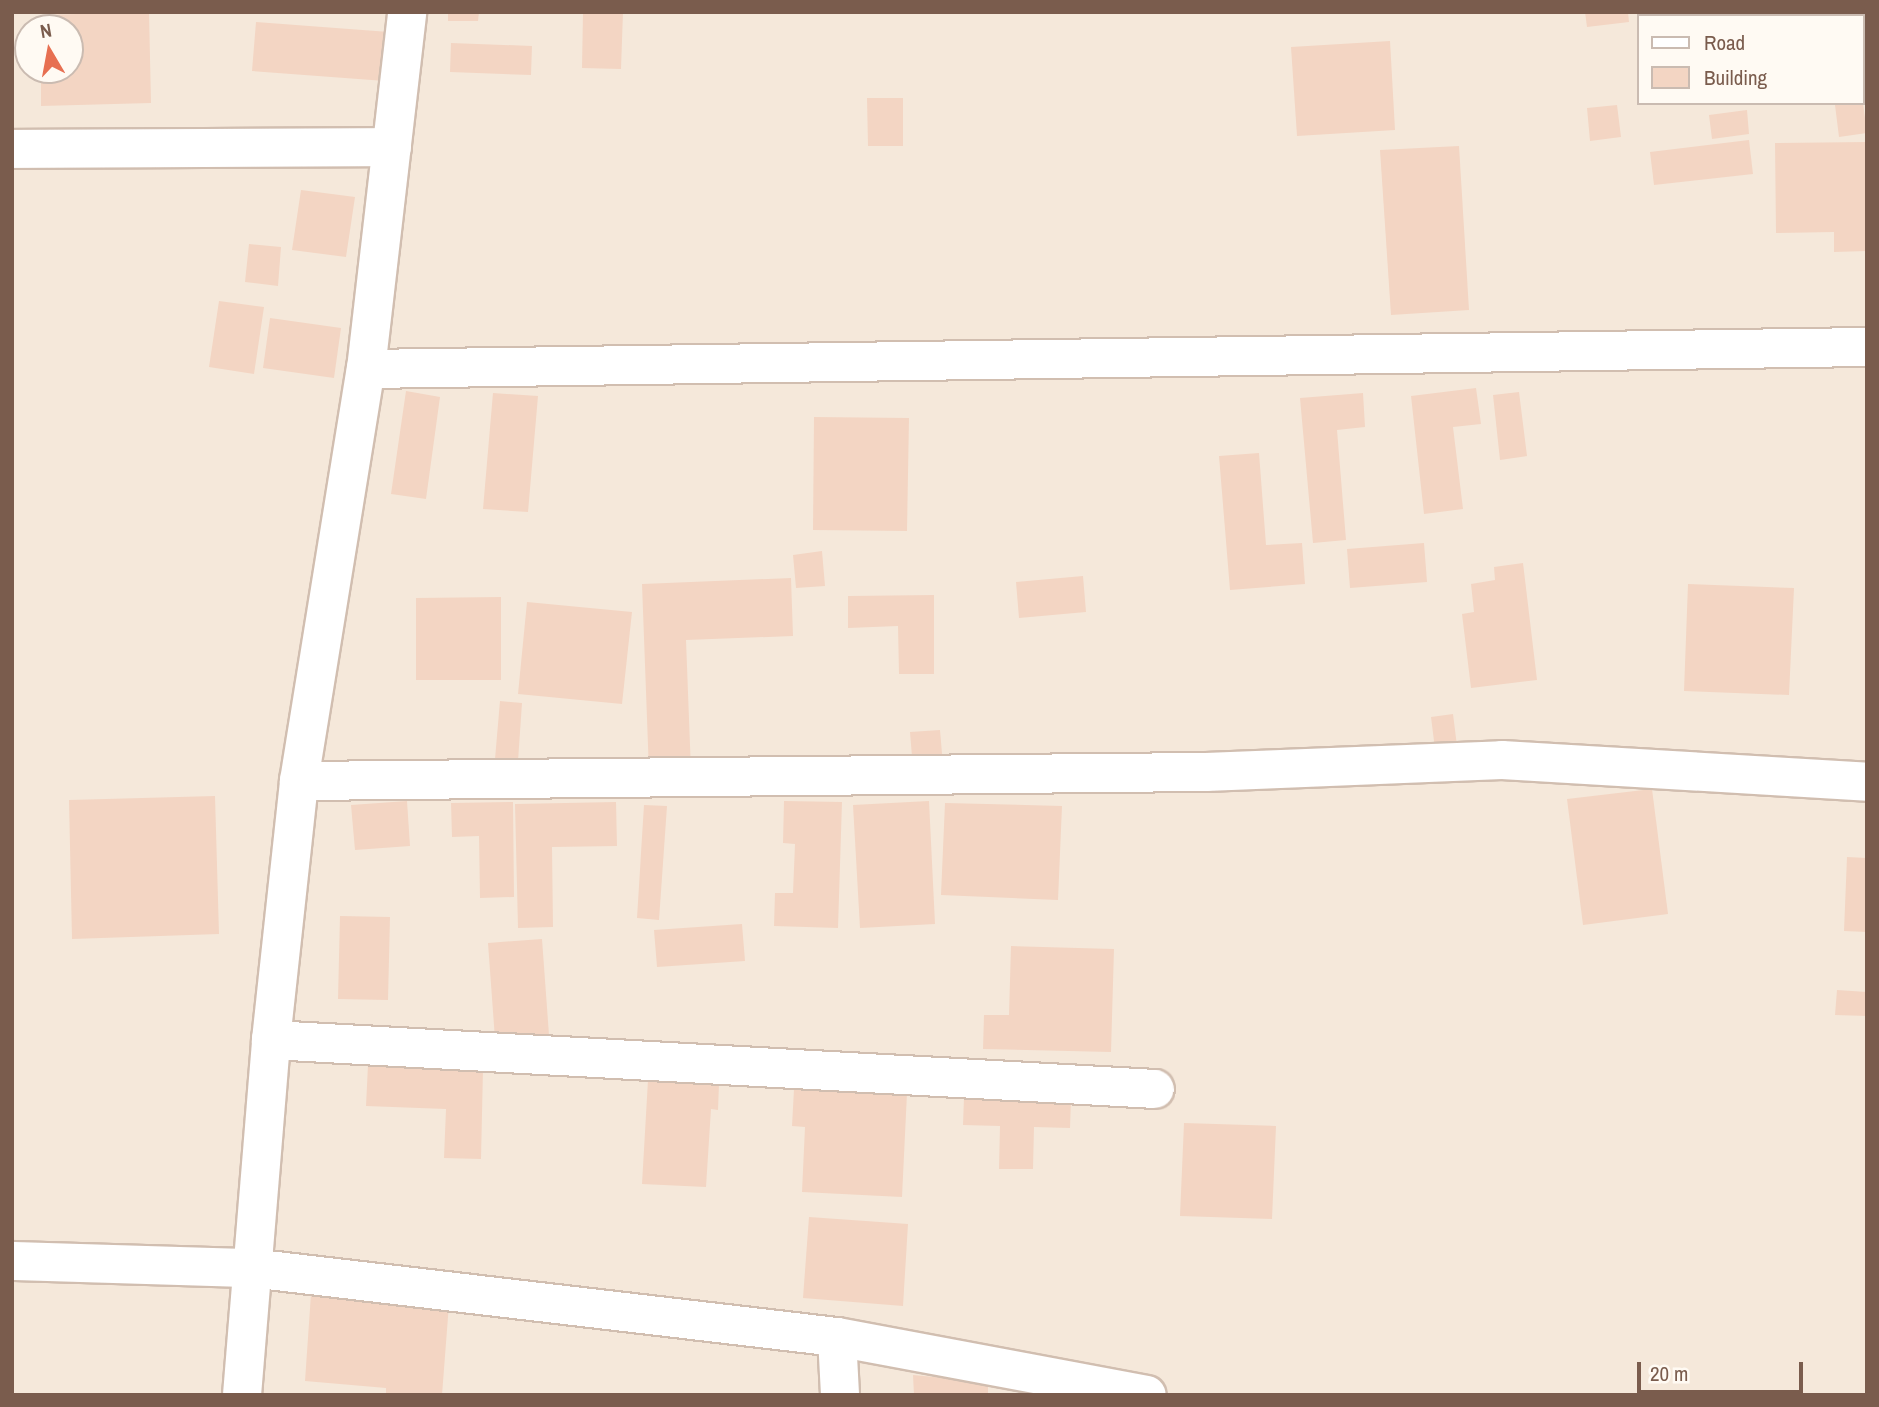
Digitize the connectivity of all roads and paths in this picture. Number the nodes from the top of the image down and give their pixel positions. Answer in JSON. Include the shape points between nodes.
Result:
{"nodes":[{"id":1,"x":407,"y":12,"type":"edge"},
{"id":2,"x":392,"y":147,"type":"junction"},
{"id":3,"x":12,"y":149,"type":"edge"},
{"id":4,"x":1867,"y":346,"type":"edge"},
{"id":5,"x":366,"y":369,"type":"junction"},
{"id":6,"x":299,"y":781,"type":"junction"},
{"id":7,"x":1867,"y":782,"type":"edge"},
{"id":8,"x":271,"y":1040,"type":"junction"},
{"id":9,"x":1155,"y":1089,"type":"dead end"},
{"id":10,"x":12,"y":1261,"type":"edge"},
{"id":11,"x":251,"y":1268,"type":"junction"},
{"id":12,"x":836,"y":1337,"type":"junction"},
{"id":13,"x":242,"y":1395,"type":"edge"},
{"id":14,"x":839,"y":1395,"type":"edge"},
{"id":15,"x":1147,"y":1395,"type":"edge"}],
"edges":[{"from":1,"to":2,"type":"street"},
{"from":2,"to":3,"type":"street"},
{"from":2,"to":5,"type":"street"},
{"from":4,"to":5,"type":"street"},
{"from":5,"to":6,"type":"street"},
{"from":6,"to":7,"type":"street","via":[[1206,772],[1502,760]]},
{"from":6,"to":8,"type":"street"},
{"from":8,"to":9,"type":"street"},
{"from":8,"to":11,"type":"street"},
{"from":10,"to":11,"type":"street"},
{"from":11,"to":12,"type":"street"},
{"from":11,"to":13,"type":"street"},
{"from":12,"to":14,"type":"street"},
{"from":12,"to":15,"type":"street"}]}
